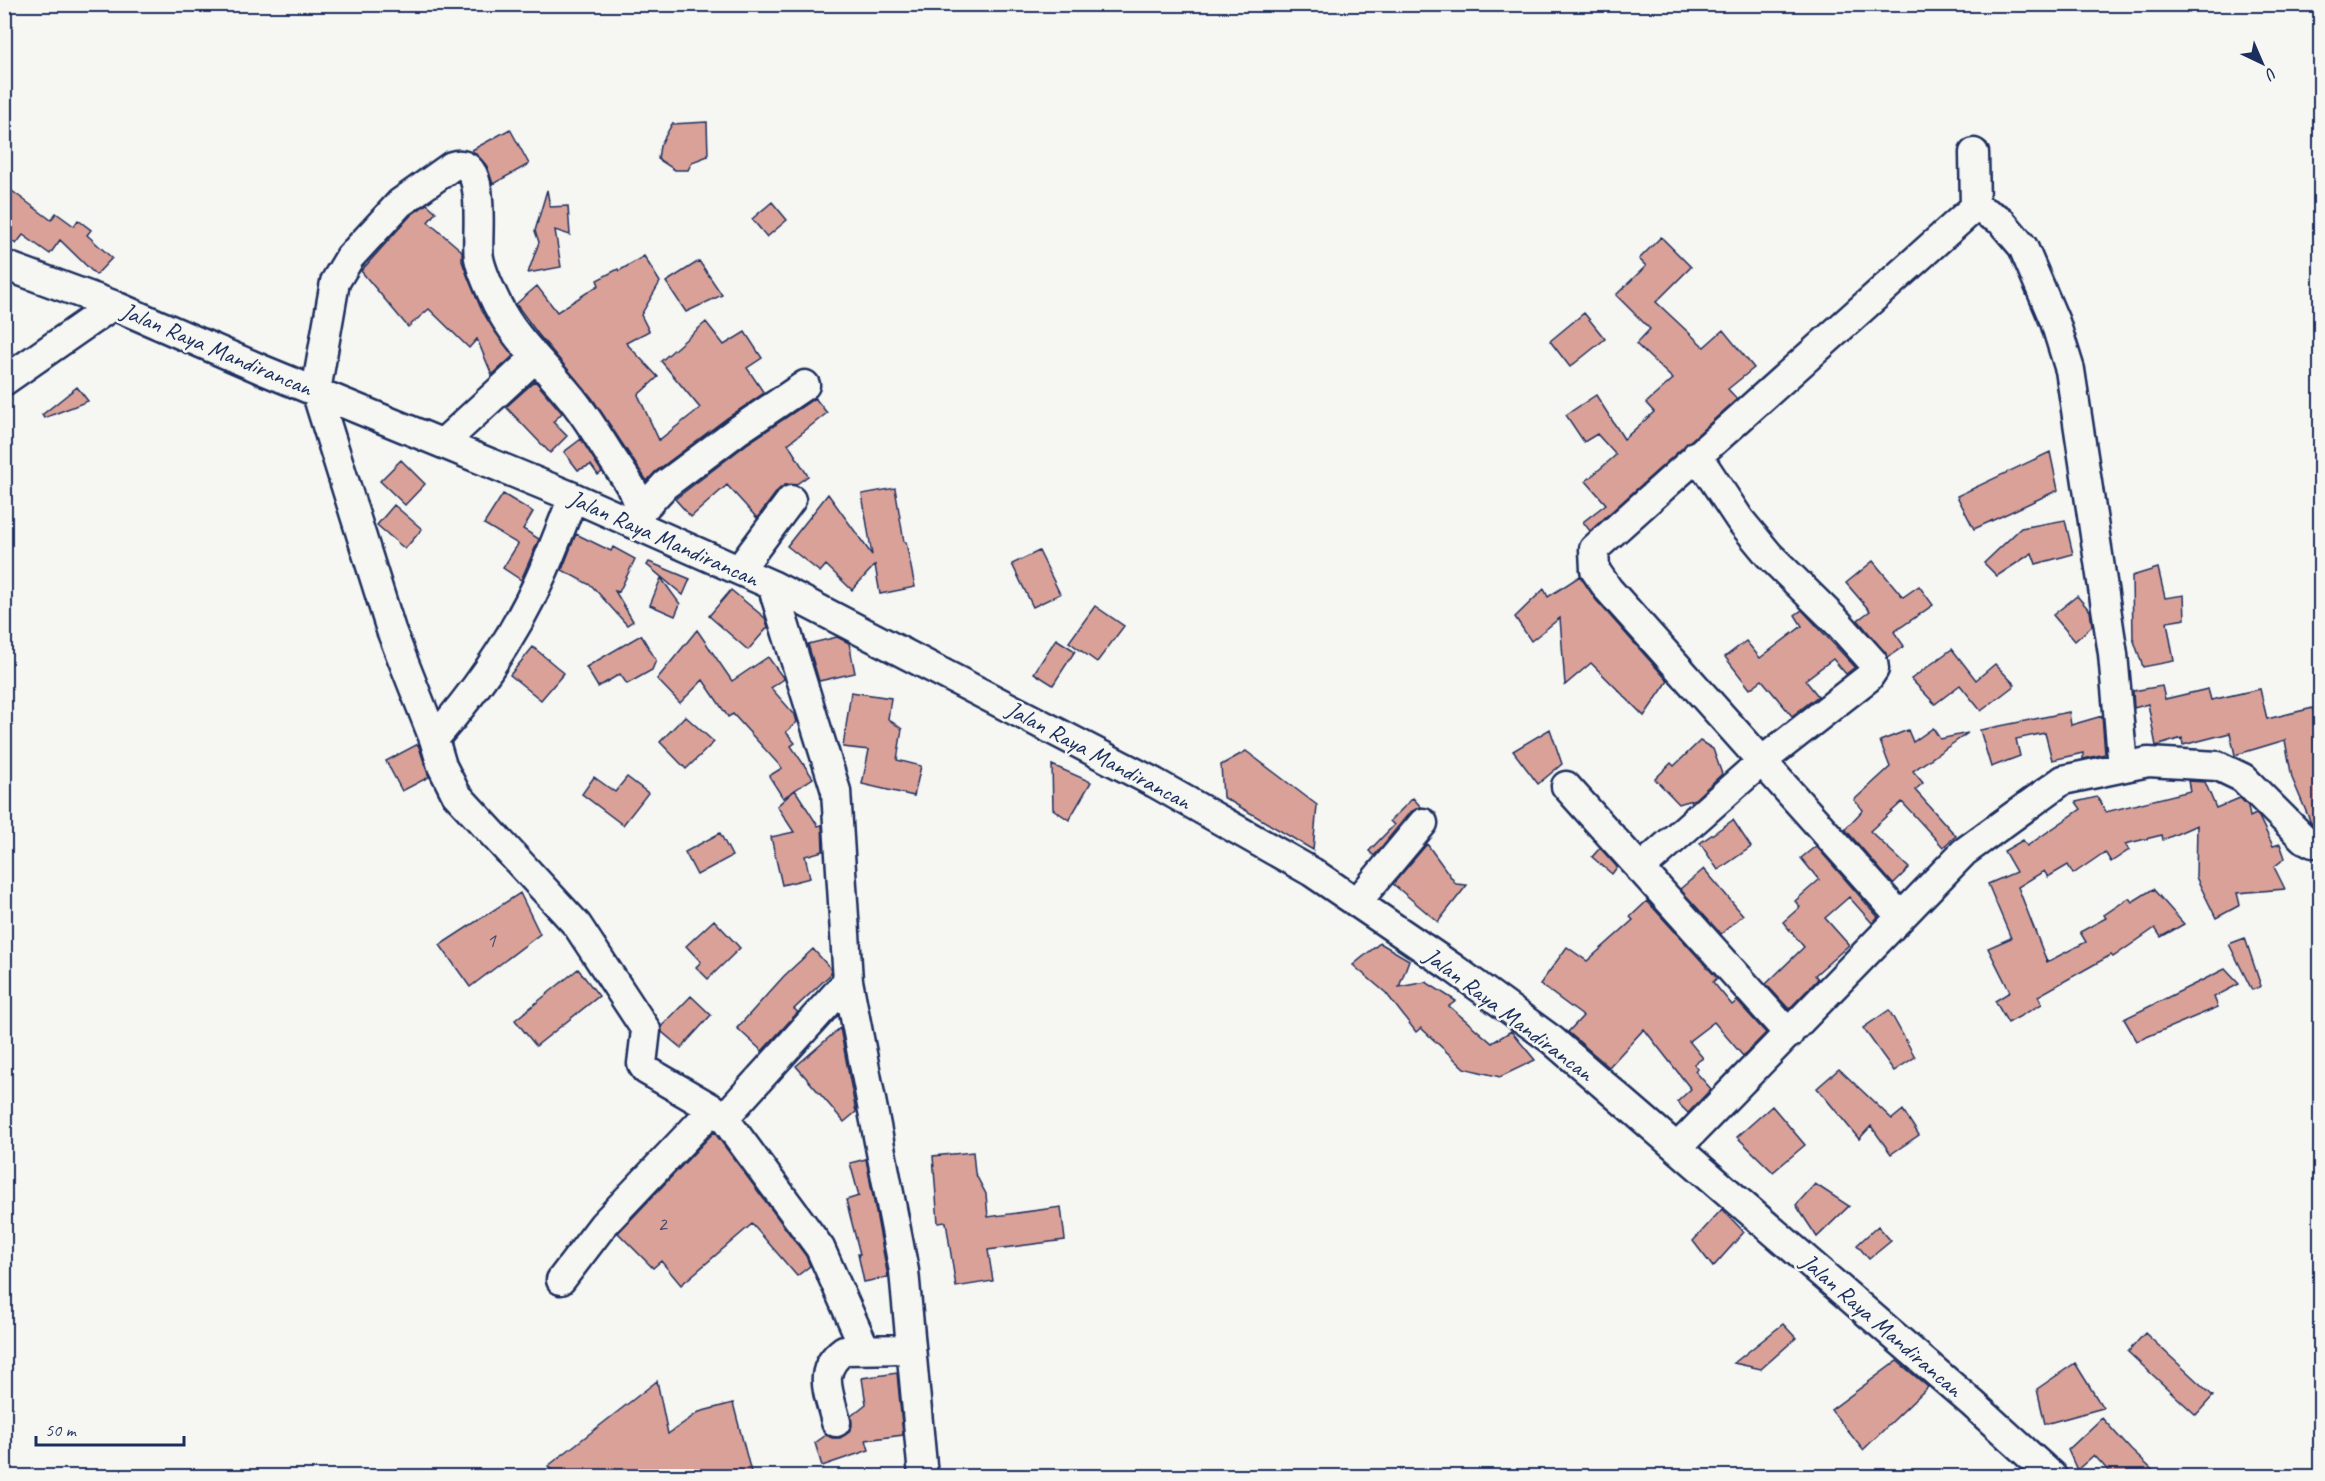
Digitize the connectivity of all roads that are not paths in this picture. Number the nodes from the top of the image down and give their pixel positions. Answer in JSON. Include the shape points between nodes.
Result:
{"nodes":[{"id":1,"x":1974,"y":153,"type":"dead end"},
{"id":2,"x":1975,"y":207,"type":"junction"},
{"id":3,"x":4,"y":265,"type":"edge"},
{"id":4,"x":113,"y":305,"type":"junction"},
{"id":5,"x":535,"y":358,"type":"junction"},
{"id":6,"x":4,"y":381,"type":"edge"},
{"id":7,"x":805,"y":385,"type":"dead end"},
{"id":8,"x":316,"y":391,"type":"junction"},
{"id":9,"x":443,"y":443,"type":"junction"},
{"id":10,"x":1697,"y":454,"type":"junction"},
{"id":11,"x":573,"y":497,"type":"junction"},
{"id":12,"x":791,"y":500,"type":"dead end"},
{"id":13,"x":641,"y":518,"type":"junction"},
{"id":14,"x":739,"y":570,"type":"junction"},
{"id":15,"x":772,"y":585,"type":"junction"},
{"id":16,"x":434,"y":739,"type":"junction"},
{"id":17,"x":1762,"y":761,"type":"junction"},
{"id":18,"x":2123,"y":767,"type":"junction"},
{"id":19,"x":1566,"y":786,"type":"dead end"},
{"id":20,"x":1423,"y":823,"type":"dead end"},
{"id":21,"x":2320,"y":841,"type":"edge"},
{"id":22,"x":1640,"y":869,"type":"junction"},
{"id":23,"x":1357,"y":902,"type":"junction"},
{"id":24,"x":1901,"y":917,"type":"junction"},
{"id":25,"x":848,"y":981,"type":"junction"},
{"id":26,"x":1789,"y":1034,"type":"junction"},
{"id":27,"x":719,"y":1114,"type":"junction"},
{"id":28,"x":1677,"y":1148,"type":"junction"},
{"id":29,"x":561,"y":1280,"type":"dead end"},
{"id":30,"x":865,"y":1349,"type":"junction"},
{"id":31,"x":911,"y":1349,"type":"junction"},
{"id":32,"x":836,"y":1422,"type":"dead end"},
{"id":33,"x":923,"y":1476,"type":"edge"},
{"id":34,"x":2052,"y":1476,"type":"edge"}],
"edges":[{"from":1,"to":2,"type":"street"},
{"from":2,"to":10,"type":"street"},
{"from":2,"to":18,"type":"street","via":[[2000,220],[2023,248],[2055,322],[2070,370],[2113,654]]},
{"from":3,"to":4,"type":"street","name":"Jalan Raya Mandirancan"},
{"from":4,"to":6,"type":"street"},
{"from":4,"to":8,"type":"street","name":"Jalan Raya Mandirancan"},
{"from":5,"to":8,"type":"street","via":[[506,321],[483,274],[478,255],[477,182],[458,164],[400,203],[350,257],[335,282]]},
{"from":5,"to":9,"type":"street"},
{"from":5,"to":13,"type":"street","via":[[579,407],[632,489]]},
{"from":7,"to":13,"type":"street","via":[[665,485]]},
{"from":8,"to":9,"type":"street","name":"Jalan Raya Mandirancan"},
{"from":8,"to":16,"type":"street","via":[[391,630]]},
{"from":9,"to":11,"type":"street","name":"Jalan Raya Mandirancan"},
{"from":10,"to":17,"type":"street","via":[[1594,549],[1595,570]]},
{"from":10,"to":17,"type":"street","via":[[1740,520],[1769,555],[1873,662],[1874,669],[1868,678]]},
{"from":11,"to":13,"type":"street","name":"Jalan Raya Mandirancan"},
{"from":11,"to":16,"type":"street","via":[[542,576],[503,647],[468,701]]},
{"from":12,"to":14,"type":"street"},
{"from":13,"to":14,"type":"street","name":"Jalan Raya Mandirancan"},
{"from":14,"to":15,"type":"street","name":"Jalan Raya Mandirancan"},
{"from":15,"to":23,"type":"street","name":"Jalan Raya Mandirancan","via":[[1155,783],[1312,872]]},
{"from":15,"to":25,"type":"street","via":[[836,792]]},
{"from":16,"to":27,"type":"street","via":[[456,794],[577,925],[640,1019],[646,1030],[642,1064],[646,1070]]},
{"from":17,"to":22,"type":"street"},
{"from":17,"to":24,"type":"street"},
{"from":18,"to":21,"type":"street","via":[[2148,762],[2218,766],[2243,778],[2303,838],[2313,843]]},
{"from":18,"to":24,"type":"street","via":[[2063,780],[1964,852]]},
{"from":19,"to":22,"type":"street"},
{"from":20,"to":23,"type":"street"},
{"from":22,"to":26,"type":"street"},
{"from":23,"to":28,"type":"street","name":"Jalan Raya Mandirancan","via":[[1552,1040]]},
{"from":24,"to":26,"type":"street"},
{"from":25,"to":27,"type":"street"},
{"from":25,"to":31,"type":"street","via":[[904,1271]]},
{"from":26,"to":28,"type":"street"},
{"from":27,"to":29,"type":"street","via":[[603,1225]]},
{"from":27,"to":30,"type":"street","via":[[820,1248]]},
{"from":28,"to":34,"type":"street","name":"Jalan Raya Mandirancan"},
{"from":30,"to":31,"type":"street"},
{"from":30,"to":32,"type":"street","via":[[844,1350],[827,1369]]},
{"from":31,"to":33,"type":"street"}]}
